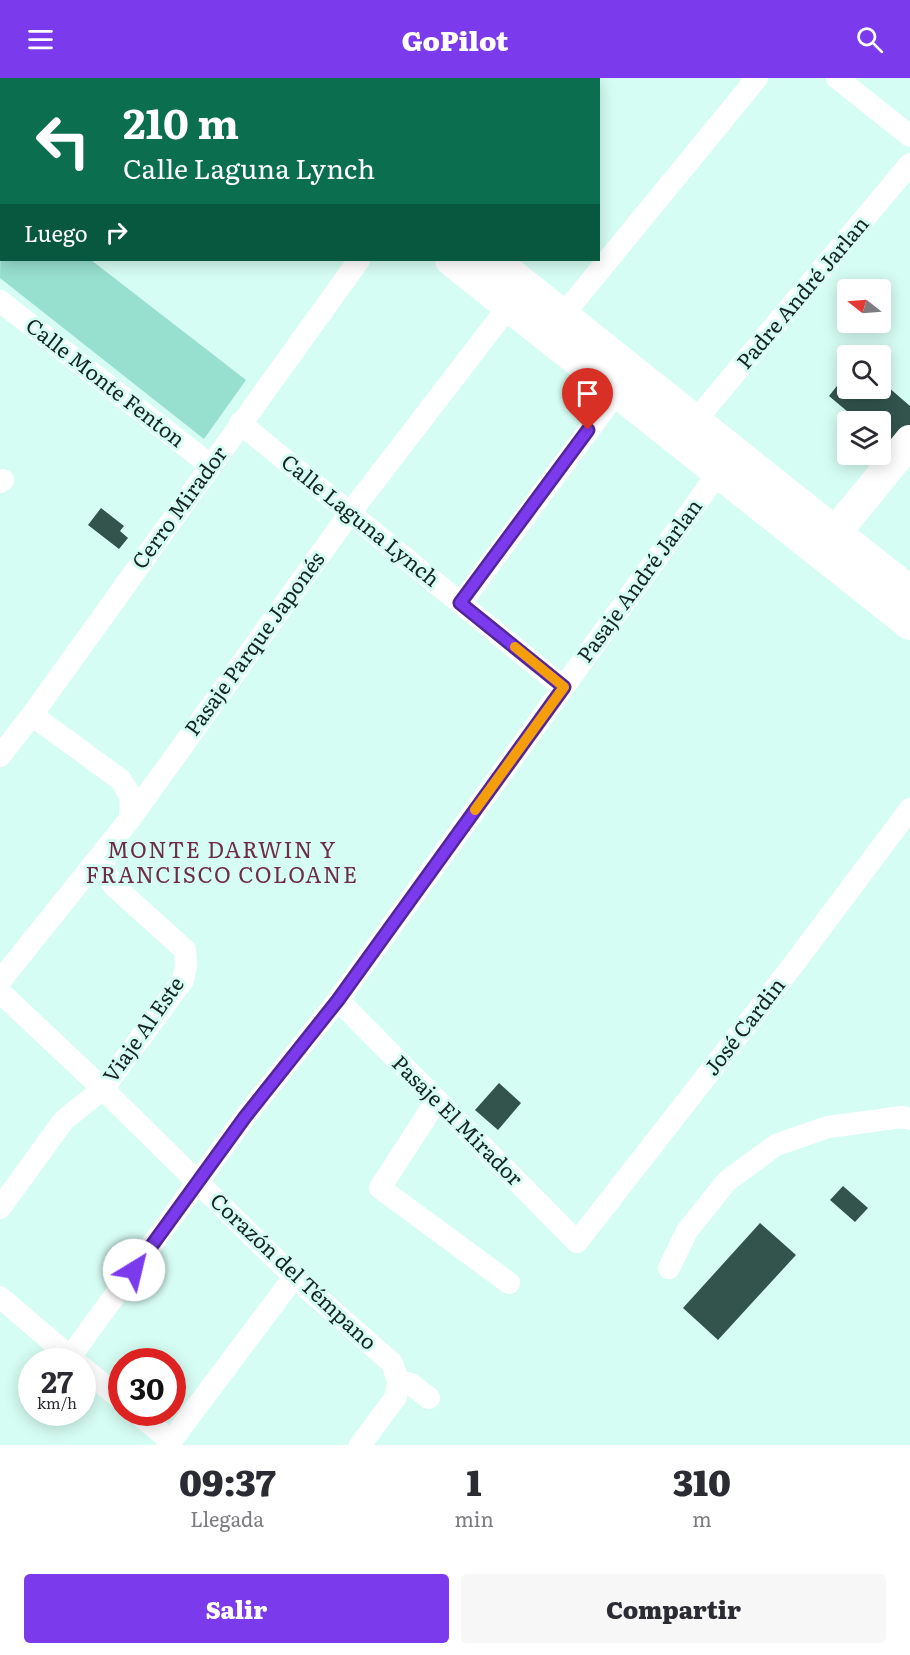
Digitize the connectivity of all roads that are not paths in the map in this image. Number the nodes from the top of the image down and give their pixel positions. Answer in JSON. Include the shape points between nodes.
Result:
{"nodes":[{"id":1,"x":757,"y":78,"type":"edge"},
{"id":2,"x":837,"y":78,"type":"edge"},
{"id":3,"x":910,"y":136,"type":"edge"},
{"id":4,"x":910,"y":164,"type":"edge"},
{"id":5,"x":358,"y":261,"type":"edge"},
{"id":6,"x":452,"y":261,"type":"edge"},
{"id":7,"x":494,"y":261,"type":"edge"},
{"id":8,"x":0,"y":302,"type":"edge"},
{"id":9,"x":509,"y":306,"type":"junction"},
{"id":10,"x":563,"y":315,"type":"junction"},
{"id":11,"x":617,"y":392,"type":"junction"},
{"id":12,"x":695,"y":421,"type":"junction"},
{"id":13,"x":240,"y":423,"type":"junction"},
{"id":14,"x":910,"y":441,"type":"edge"},
{"id":15,"x":210,"y":465,"type":"junction"},
{"id":16,"x":719,"y":472,"type":"junction"},
{"id":17,"x":350,"y":513,"type":"junction"},
{"id":18,"x":828,"y":542,"type":"junction"},
{"id":19,"x":910,"y":592,"type":"edge"},
{"id":20,"x":460,"y":603,"type":"junction"},
{"id":21,"x":910,"y":624,"type":"edge"},
{"id":22,"x":564,"y":687,"type":"junction"},
{"id":23,"x":32,"y":715,"type":"junction"},
{"id":24,"x":0,"y":756,"type":"edge"},
{"id":25,"x":910,"y":809,"type":"edge"},
{"id":26,"x":130,"y":819,"type":"junction"},
{"id":27,"x":107,"y":848,"type":"junction"},
{"id":28,"x":0,"y":981,"type":"edge"},
{"id":29,"x":0,"y":992,"type":"edge"},
{"id":30,"x":338,"y":1000,"type":"junction"},
{"id":31,"x":103,"y":1089,"type":"junction"},
{"id":32,"x":437,"y":1100,"type":"junction"},
{"id":33,"x":910,"y":1119,"type":"edge"},
{"id":34,"x":198,"y":1183,"type":"junction"},
{"id":35,"x":0,"y":1208,"type":"edge"},
{"id":36,"x":577,"y":1242,"type":"joint"},
{"id":37,"x":669,"y":1268,"type":"dead end"},
{"id":38,"x":294,"y":1277,"type":"junction"},
{"id":39,"x":509,"y":1283,"type":"dead end"},
{"id":40,"x":0,"y":1297,"type":"edge"},
{"id":41,"x":60,"y":1348,"type":"edge"},
{"id":42,"x":86,"y":1348,"type":"edge"},
{"id":43,"x":96,"y":1379,"type":"edge"},
{"id":44,"x":398,"y":1382,"type":"junction"},
{"id":45,"x":108,"y":1388,"type":"edge"},
{"id":46,"x":429,"y":1398,"type":"dead end"},
{"id":47,"x":151,"y":1426,"type":"edge"},
{"id":48,"x":170,"y":1443,"type":"edge"},
{"id":49,"x":360,"y":1445,"type":"edge"}],
"edges":[{"from":1,"to":10,"type":"street"},
{"from":2,"to":3,"type":"street"},
{"from":4,"to":12,"type":"street","name":"Padre André Jarlan"},
{"from":5,"to":13,"type":"street","name":"Cerro Mirador"},
{"from":6,"to":9,"type":"street"},
{"from":7,"to":10,"type":"street"},
{"from":8,"to":15,"type":"street","name":"Calle Monte Fenton"},
{"from":9,"to":11,"type":"street"},
{"from":9,"to":17,"type":"street","name":"Pasaje Parque Japonés"},
{"from":10,"to":12,"type":"street"},
{"from":11,"to":16,"type":"street"},
{"from":11,"to":20,"type":"street"},
{"from":12,"to":18,"type":"street"},
{"from":13,"to":15,"type":"street","name":"Cerro Mirador"},
{"from":13,"to":17,"type":"street","name":"Calle Laguna Lynch"},
{"from":14,"to":18,"type":"street"},
{"from":15,"to":23,"type":"street","name":"Cerro Mirador"},
{"from":16,"to":18,"type":"street"},
{"from":16,"to":22,"type":"street","name":"Pasaje André Jarlan"},
{"from":17,"to":20,"type":"street","name":"Calle Laguna Lynch"},
{"from":17,"to":26,"type":"street","name":"Pasaje Parque Japonés"},
{"from":18,"to":19,"type":"street"},
{"from":18,"to":21,"type":"street"},
{"from":20,"to":22,"type":"street","name":"Calle Laguna Lynch"},
{"from":22,"to":30,"type":"street","name":"Pasaje André Jarlan"},
{"from":23,"to":24,"type":"street","name":"Cerro Mirador"},
{"from":23,"to":26,"type":"street","via":[[121,780],[131,796]]},
{"from":25,"to":36,"type":"street","name":"José Cardin"},
{"from":26,"to":27,"type":"street","name":"Pasaje Parque Japonés"},
{"from":27,"to":28,"type":"street","name":"Pasaje Parque Japonés"},
{"from":27,"to":31,"type":"street","name":"Viaje Al Este","via":[[104,868],[114,886],[185,950],[186,966],[183,980]]},
{"from":29,"to":31,"type":"street","name":"Corazón del Témpano"},
{"from":30,"to":32,"type":"street","name":"Pasaje El Mirador"},
{"from":30,"to":34,"type":"street","name":"Pasaje André Jarlan"},
{"from":31,"to":34,"type":"street","name":"Corazón del Témpano"},
{"from":31,"to":35,"type":"street","name":"Viaje Al Este","via":[[64,1120]]},
{"from":32,"to":36,"type":"street","name":"Pasaje El Mirador"},
{"from":32,"to":39,"type":"street","via":[[380,1188]]},
{"from":33,"to":37,"type":"street","via":[[828,1127],[776,1144],[727,1181],[687,1231]]},
{"from":34,"to":38,"type":"street","name":"Corazón del Témpano"},
{"from":34,"to":42,"type":"street","name":"Pasaje André Jarlan"},
{"from":38,"to":44,"type":"street","name":"Corazón del Témpano","via":[[392,1363]]},
{"from":38,"to":48,"type":"street"},
{"from":40,"to":41,"type":"street"},
{"from":43,"to":45,"type":"street"},
{"from":44,"to":46,"type":"street","via":[[411,1384]]},
{"from":44,"to":49,"type":"street","via":[[396,1397]]},
{"from":47,"to":48,"type":"street"}]}
